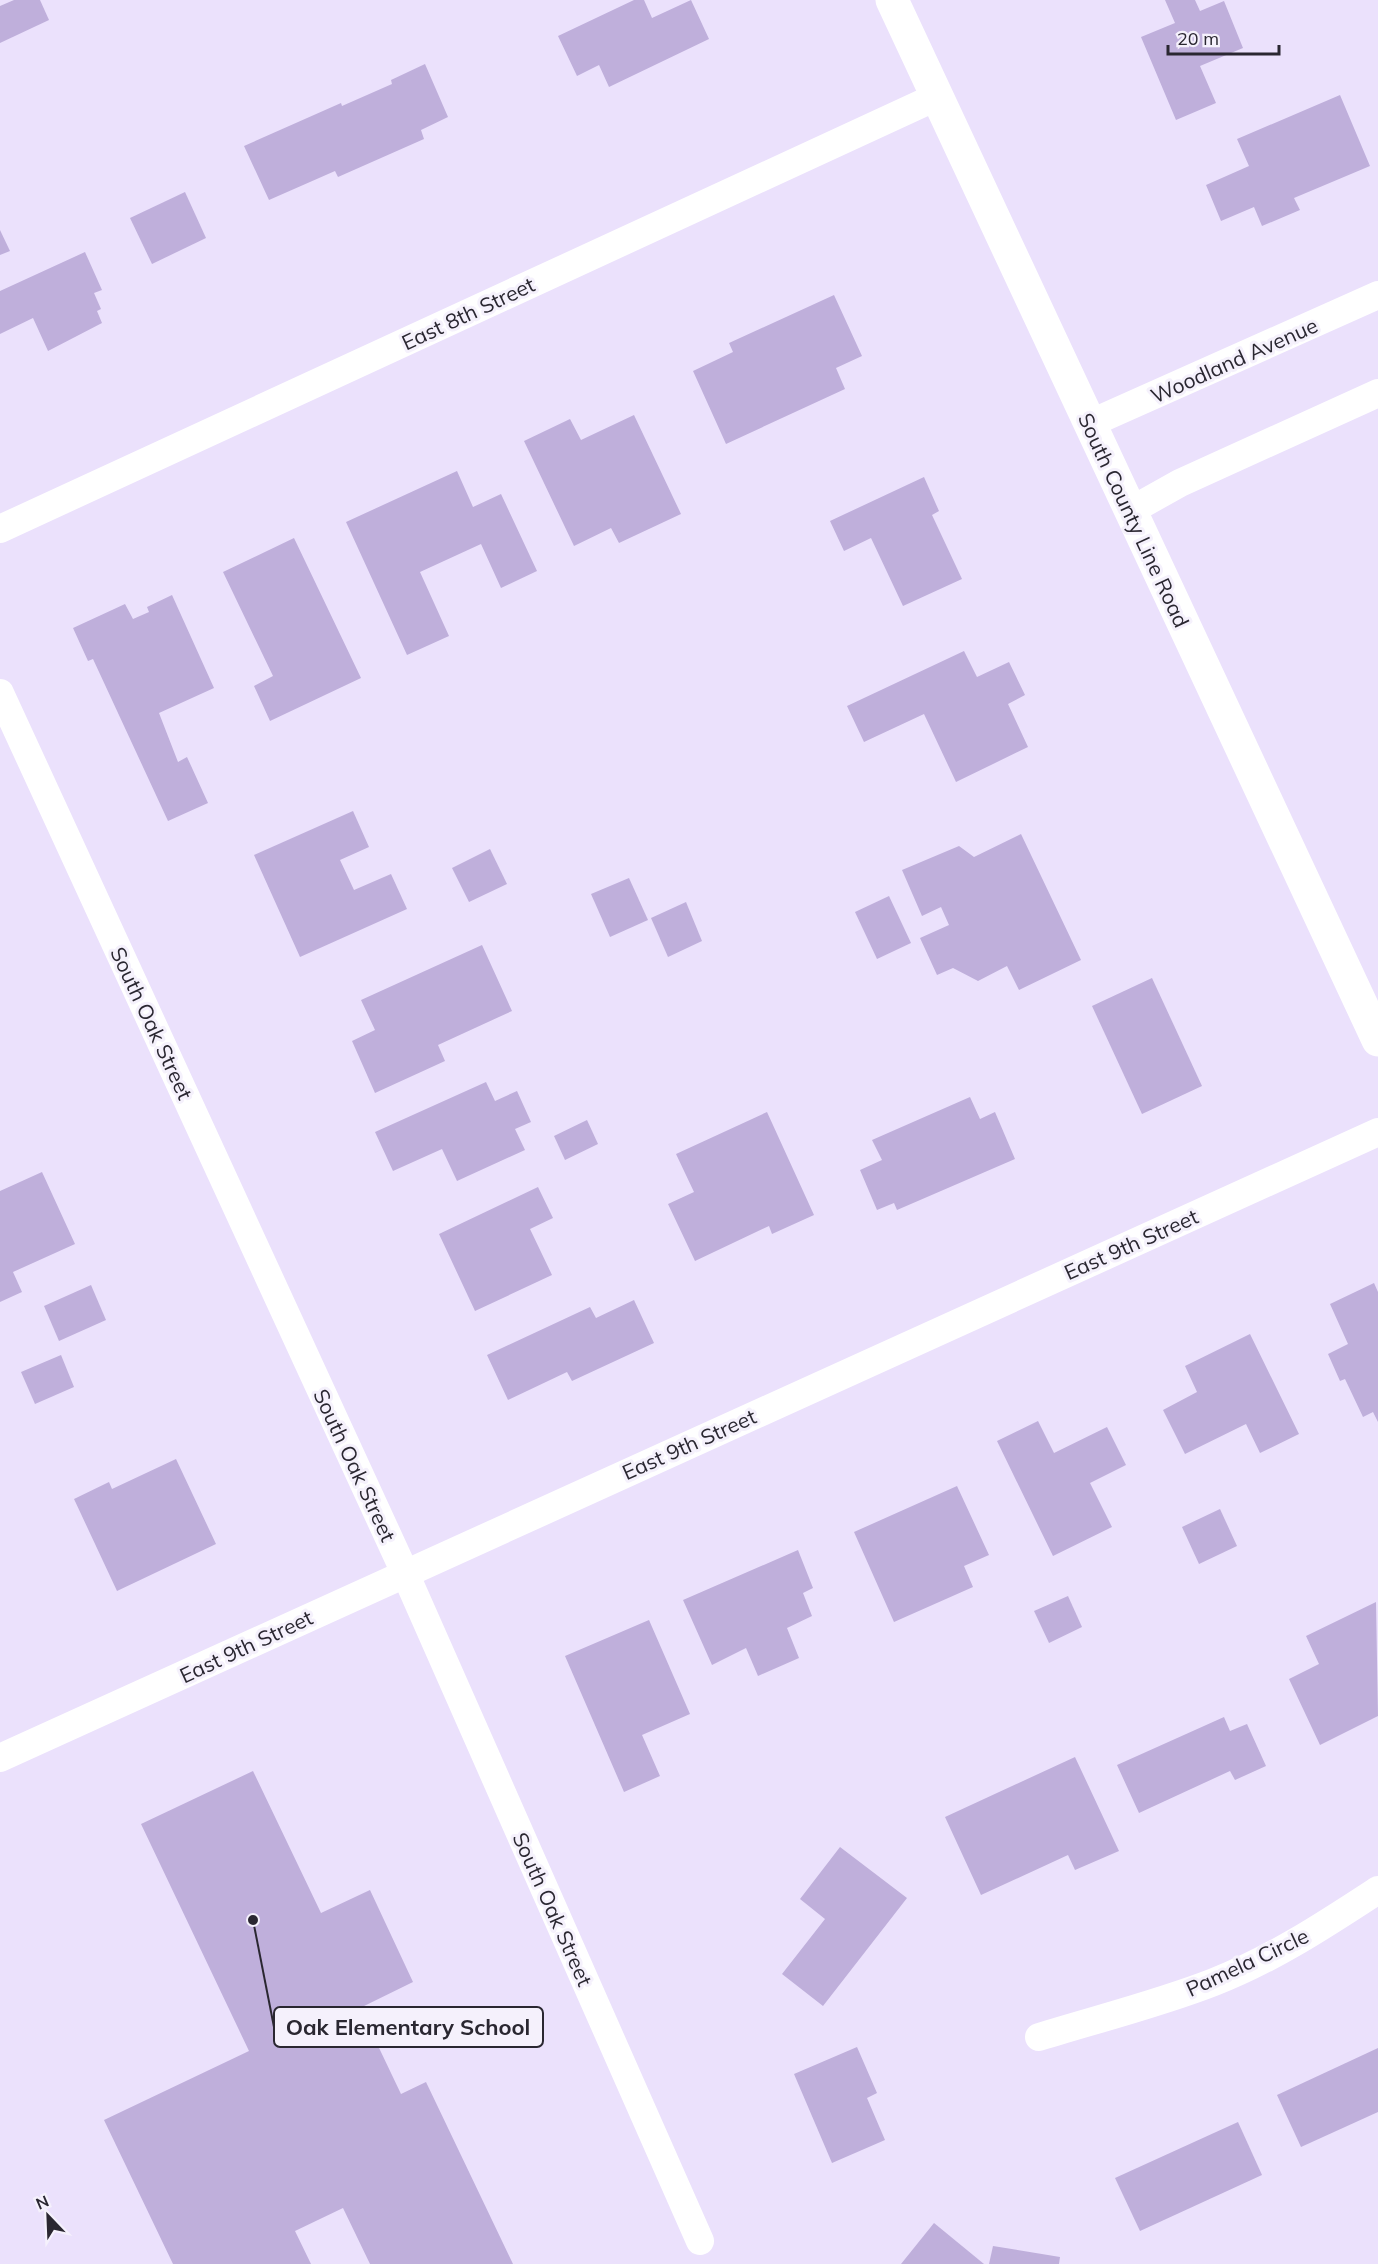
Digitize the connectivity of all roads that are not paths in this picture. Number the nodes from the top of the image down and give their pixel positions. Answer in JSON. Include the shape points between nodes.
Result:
{"nodes":[{"id":1,"x":892,"y":0,"type":"edge"},
{"id":2,"x":936,"y":97,"type":"junction"},
{"id":3,"x":1378,"y":295,"type":"edge"},
{"id":4,"x":1378,"y":393,"type":"edge"},
{"id":5,"x":1089,"y":424,"type":"junction"},
{"id":6,"x":1130,"y":511,"type":"junction"},
{"id":7,"x":0,"y":529,"type":"edge"},
{"id":8,"x":0,"y":693,"type":"edge"},
{"id":9,"x":1378,"y":1040,"type":"edge"},
{"id":10,"x":1378,"y":1132,"type":"edge"},
{"id":11,"x":405,"y":1573,"type":"junction"},
{"id":12,"x":0,"y":1758,"type":"edge"},
{"id":13,"x":1378,"y":1890,"type":"edge"},
{"id":14,"x":1039,"y":2037,"type":"dead end"},
{"id":15,"x":700,"y":2241,"type":"dead end"}],
"edges":[{"from":1,"to":2,"type":"main road","name":"South County Line Road"},
{"from":2,"to":5,"type":"main road","name":"South County Line Road"},
{"from":2,"to":7,"type":"street","name":"East 8th Street"},
{"from":3,"to":5,"type":"street","name":"Woodland Avenue"},
{"from":4,"to":6,"type":"street","via":[[1180,483]]},
{"from":5,"to":6,"type":"main road","name":"South County Line Road"},
{"from":6,"to":9,"type":"main road","name":"South County Line Road"},
{"from":8,"to":11,"type":"street","name":"South Oak Street"},
{"from":10,"to":11,"type":"street","name":"East 9th Street"},
{"from":11,"to":12,"type":"street","name":"East 9th Street"},
{"from":11,"to":15,"type":"street","name":"South Oak Street"},
{"from":13,"to":14,"type":"street","name":"Pamela Circle","via":[[1259,1962],[1215,1981]]}]}
